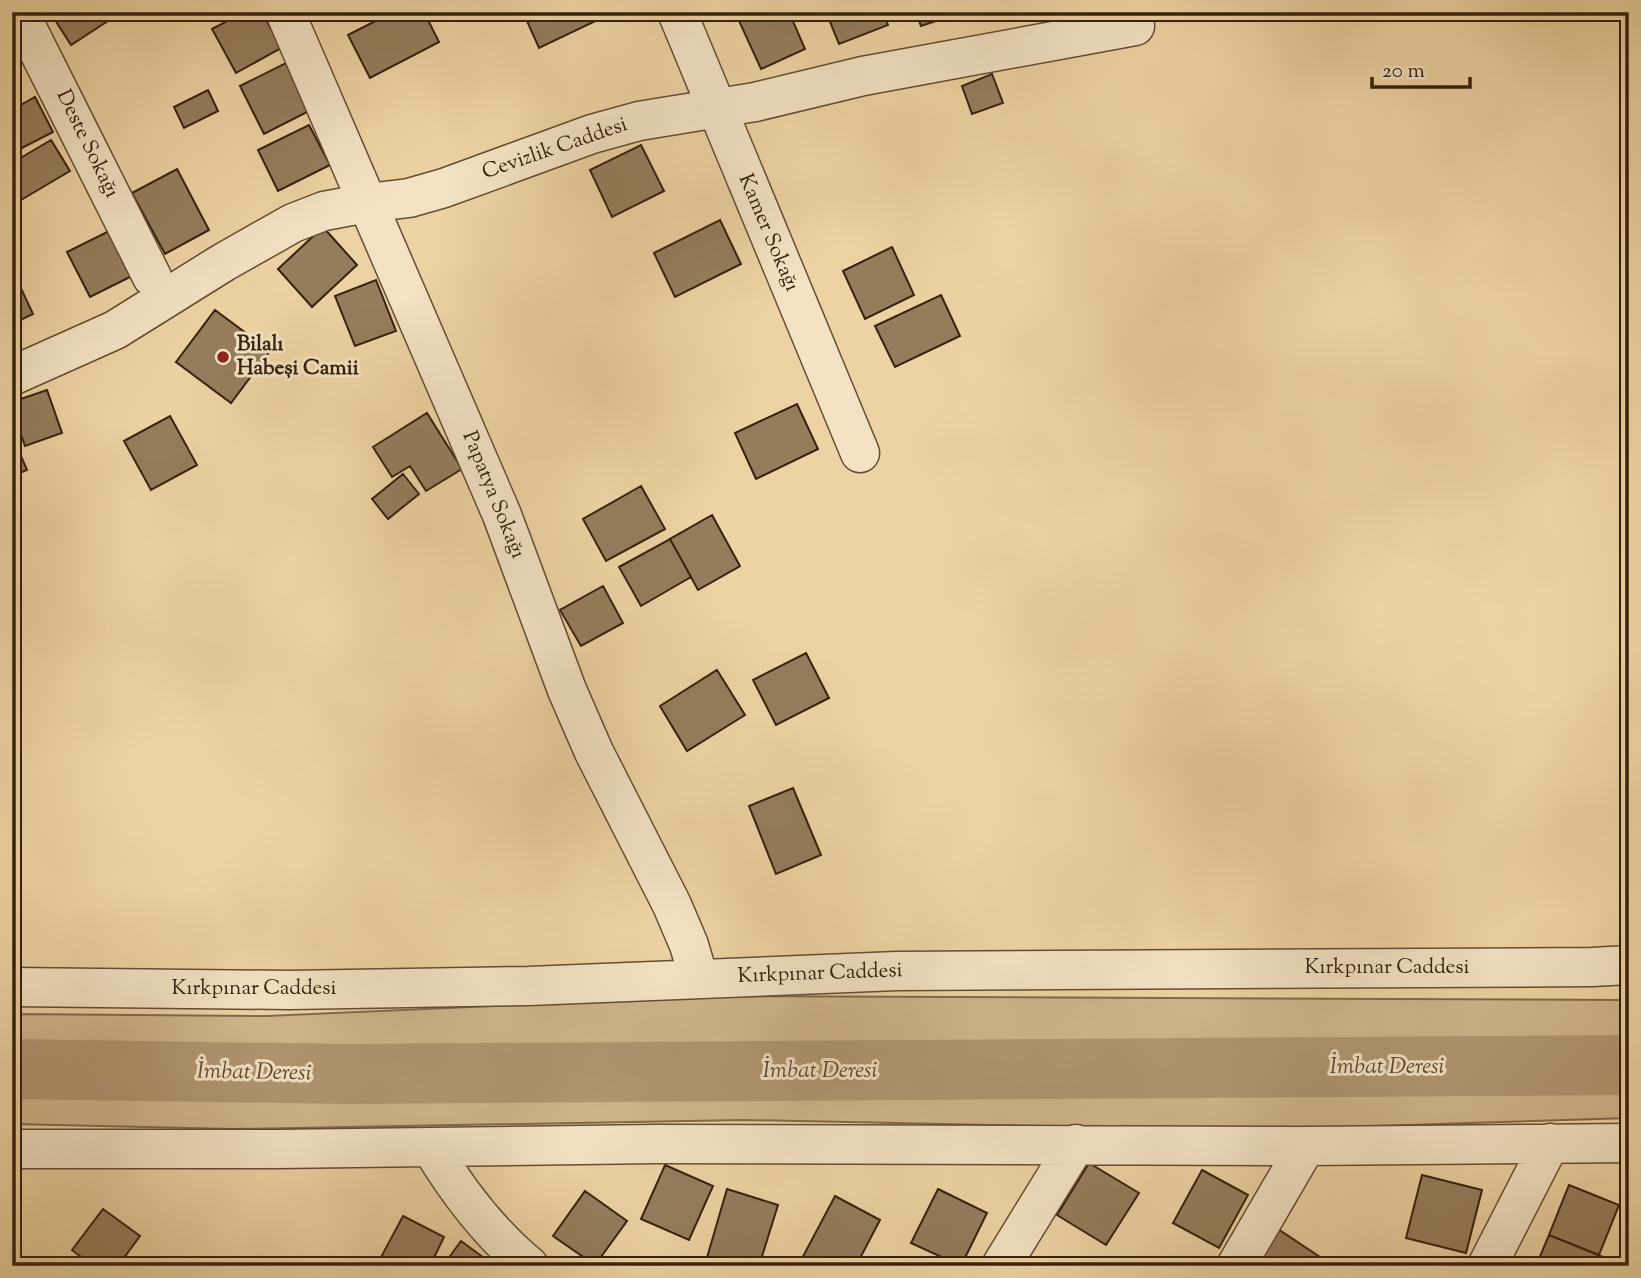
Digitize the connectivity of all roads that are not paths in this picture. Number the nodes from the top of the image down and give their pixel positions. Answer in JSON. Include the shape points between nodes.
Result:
{"nodes":[{"id":1,"x":19,"y":12,"type":"edge"},
{"id":2,"x":285,"y":12,"type":"edge"},
{"id":3,"x":677,"y":12,"type":"edge"},
{"id":4,"x":1135,"y":26,"type":"dead end"},
{"id":5,"x":717,"y":108,"type":"junction"},
{"id":6,"x":368,"y":202,"type":"junction"},
{"id":7,"x":152,"y":277,"type":"dead end"},
{"id":8,"x":12,"y":376,"type":"edge"},
{"id":9,"x":860,"y":453,"type":"dead end"},
{"id":10,"x":1629,"y":965,"type":"edge"},
{"id":11,"x":699,"y":979,"type":"junction"},
{"id":12,"x":12,"y":987,"type":"edge"},
{"id":13,"x":1550,"y":1143,"type":"junction"},
{"id":14,"x":1629,"y":1143,"type":"edge"},
{"id":15,"x":1076,"y":1144,"type":"junction"},
{"id":16,"x":1306,"y":1146,"type":"junction"},
{"id":17,"x":431,"y":1147,"type":"junction"},
{"id":18,"x":12,"y":1149,"type":"edge"},
{"id":19,"x":529,"y":1266,"type":"edge"},
{"id":20,"x":1001,"y":1266,"type":"edge"},
{"id":21,"x":1236,"y":1266,"type":"edge"},
{"id":22,"x":1487,"y":1266,"type":"edge"}],
"edges":[{"from":1,"to":7,"type":"street","name":"Deste Sokağı"},
{"from":2,"to":6,"type":"street","name":"Papatya Sokağı"},
{"from":3,"to":5,"type":"street","name":"Kamer Sokağı"},
{"from":4,"to":5,"type":"street","name":"Cevizlik Caddesi"},
{"from":5,"to":6,"type":"street","name":"Cevizlik Caddesi","via":[[627,124],[444,188]]},
{"from":5,"to":9,"type":"street","name":"Kamer Sokağı"},
{"from":6,"to":8,"type":"street","name":"Cevizlik Caddesi","via":[[293,223],[115,330]]},
{"from":6,"to":11,"type":"street","name":"Papatya Sokağı","via":[[502,515],[567,690],[672,905]]},
{"from":10,"to":11,"type":"street","name":"Kırkpınar Caddesi","via":[[897,971]]},
{"from":11,"to":12,"type":"street","name":"Kırkpınar Caddesi","via":[[290,990]]},
{"from":13,"to":14,"type":"street"},
{"from":13,"to":16,"type":"street"},
{"from":13,"to":22,"type":"street"},
{"from":15,"to":16,"type":"street"},
{"from":15,"to":17,"type":"street"},
{"from":15,"to":20,"type":"street"},
{"from":16,"to":21,"type":"street"},
{"from":17,"to":18,"type":"street"},
{"from":17,"to":19,"type":"street","via":[[472,1210]]}]}
